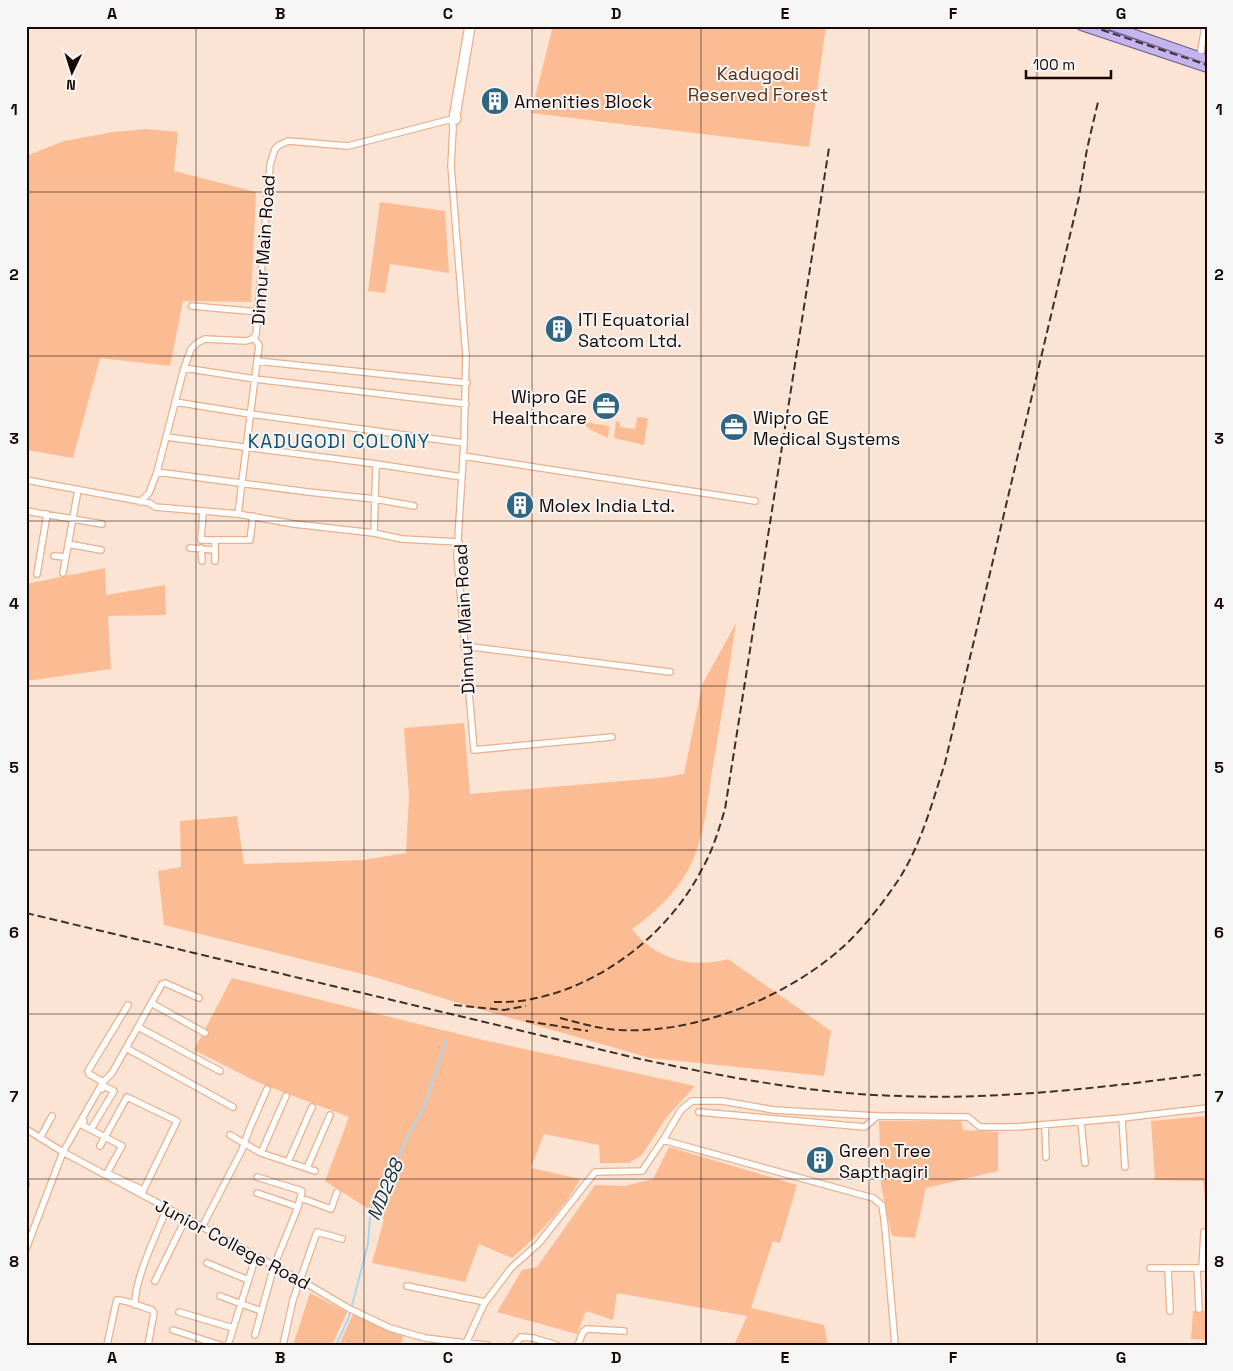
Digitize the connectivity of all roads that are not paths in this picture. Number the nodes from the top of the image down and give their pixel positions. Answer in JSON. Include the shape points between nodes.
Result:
{"nodes":[{"id":1,"x":468,"y":26,"type":"edge"},
{"id":2,"x":472,"y":26,"type":"edge"},
{"id":3,"x":1081,"y":26,"type":"edge"},
{"id":4,"x":1112,"y":26,"type":"edge"},
{"id":5,"x":1205,"y":26,"type":"edge"},
{"id":6,"x":1203,"y":58,"type":"edge"},
{"id":7,"x":1207,"y":68,"type":"edge"},
{"id":8,"x":455,"y":119,"type":"junction"},
{"id":9,"x":192,"y":306,"type":"dead end"},
{"id":10,"x":259,"y":312,"type":"junction"},
{"id":11,"x":254,"y":338,"type":"junction"},
{"id":12,"x":257,"y":361,"type":"junction"},
{"id":13,"x":184,"y":368,"type":"junction"},
{"id":14,"x":255,"y":379,"type":"junction"},
{"id":15,"x":467,"y":383,"type":"junction"},
{"id":16,"x":175,"y":402,"type":"junction"},
{"id":17,"x":466,"y":404,"type":"junction"},
{"id":18,"x":250,"y":414,"type":"junction"},
{"id":19,"x":166,"y":437,"type":"junction"},
{"id":20,"x":464,"y":443,"type":"junction"},
{"id":21,"x":246,"y":447,"type":"junction"},
{"id":22,"x":463,"y":456,"type":"junction"},
{"id":23,"x":376,"y":464,"type":"junction"},
{"id":24,"x":156,"y":472,"type":"junction"},
{"id":25,"x":462,"y":477,"type":"junction"},
{"id":26,"x":26,"y":480,"type":"edge"},
{"id":27,"x":242,"y":484,"type":"junction"},
{"id":28,"x":78,"y":490,"type":"junction"},
{"id":29,"x":375,"y":499,"type":"junction"},
{"id":30,"x":140,"y":502,"type":"junction"},
{"id":31,"x":755,"y":502,"type":"dead end"},
{"id":32,"x":414,"y":506,"type":"dead end"},
{"id":33,"x":26,"y":511,"type":"edge"},
{"id":34,"x":203,"y":511,"type":"junction"},
{"id":35,"x":47,"y":514,"type":"junction"},
{"id":36,"x":238,"y":514,"type":"junction"},
{"id":37,"x":253,"y":516,"type":"junction"},
{"id":38,"x":73,"y":519,"type":"junction"},
{"id":39,"x":102,"y":524,"type":"dead end"},
{"id":40,"x":374,"y":533,"type":"junction"},
{"id":41,"x":201,"y":540,"type":"junction"},
{"id":42,"x":215,"y":541,"type":"junction"},
{"id":43,"x":459,"y":542,"type":"junction"},
{"id":44,"x":68,"y":544,"type":"junction"},
{"id":45,"x":190,"y":548,"type":"dead end"},
{"id":46,"x":101,"y":550,"type":"dead end"},
{"id":47,"x":201,"y":550,"type":"junction"},
{"id":48,"x":216,"y":550,"type":"junction"},
{"id":49,"x":54,"y":556,"type":"dead end"},
{"id":50,"x":66,"y":557,"type":"junction"},
{"id":51,"x":202,"y":561,"type":"dead end"},
{"id":52,"x":215,"y":561,"type":"dead end"},
{"id":53,"x":63,"y":573,"type":"dead end"},
{"id":54,"x":37,"y":574,"type":"dead end"},
{"id":55,"x":464,"y":646,"type":"junction"},
{"id":56,"x":670,"y":672,"type":"dead end"},
{"id":57,"x":612,"y":737,"type":"dead end"},
{"id":58,"x":199,"y":998,"type":"dead end"},
{"id":59,"x":151,"y":1003,"type":"junction"},
{"id":60,"x":128,"y":1005,"type":"dead end"},
{"id":61,"x":138,"y":1027,"type":"junction"},
{"id":62,"x":205,"y":1033,"type":"dead end"},
{"id":63,"x":126,"y":1048,"type":"junction"},
{"id":64,"x":220,"y":1071,"type":"dead end"},
{"id":65,"x":103,"y":1082,"type":"junction"},
{"id":66,"x":267,"y":1089,"type":"dead end"},
{"id":67,"x":286,"y":1096,"type":"dead end"},
{"id":68,"x":233,"y":1107,"type":"dead end"},
{"id":69,"x":312,"y":1107,"type":"dead end"},
{"id":70,"x":1207,"y":1108,"type":"edge"},
{"id":71,"x":699,"y":1112,"type":"dead end"},
{"id":72,"x":330,"y":1115,"type":"dead end"},
{"id":73,"x":52,"y":1116,"type":"dead end"},
{"id":74,"x":877,"y":1116,"type":"junction"},
{"id":75,"x":1122,"y":1118,"type":"junction"},
{"id":76,"x":1082,"y":1122,"type":"junction"},
{"id":77,"x":1044,"y":1125,"type":"junction"},
{"id":78,"x":26,"y":1129,"type":"edge"},
{"id":79,"x":91,"y":1129,"type":"junction"},
{"id":80,"x":230,"y":1135,"type":"dead end"},
{"id":81,"x":106,"y":1137,"type":"junction"},
{"id":82,"x":40,"y":1138,"type":"junction"},
{"id":83,"x":664,"y":1140,"type":"junction"},
{"id":84,"x":245,"y":1144,"type":"junction"},
{"id":85,"x":100,"y":1146,"type":"dead end"},
{"id":86,"x":63,"y":1152,"type":"junction"},
{"id":87,"x":261,"y":1153,"type":"junction"},
{"id":88,"x":1046,"y":1157,"type":"dead end"},
{"id":89,"x":288,"y":1162,"type":"junction"},
{"id":90,"x":1085,"y":1163,"type":"dead end"},
{"id":91,"x":1125,"y":1167,"type":"dead end"},
{"id":92,"x":307,"y":1168,"type":"junction"},
{"id":93,"x":315,"y":1171,"type":"dead end"},
{"id":94,"x":257,"y":1177,"type":"dead end"},
{"id":95,"x":129,"y":1185,"type":"junction"},
{"id":96,"x":142,"y":1192,"type":"junction"},
{"id":97,"x":337,"y":1192,"type":"dead end"},
{"id":98,"x":257,"y":1193,"type":"dead end"},
{"id":99,"x":301,"y":1198,"type":"junction"},
{"id":100,"x":298,"y":1207,"type":"junction"},
{"id":101,"x":167,"y":1208,"type":"junction"},
{"id":102,"x":186,"y":1218,"type":"junction"},
{"id":103,"x":202,"y":1227,"type":"junction"},
{"id":104,"x":1207,"y":1232,"type":"edge"},
{"id":105,"x":342,"y":1239,"type":"dead end"},
{"id":106,"x":26,"y":1249,"type":"edge"},
{"id":107,"x":256,"y":1256,"type":"junction"},
{"id":108,"x":207,"y":1263,"type":"dead end"},
{"id":109,"x":274,"y":1266,"type":"junction"},
{"id":110,"x":1150,"y":1268,"type":"dead end"},
{"id":111,"x":1202,"y":1268,"type":"edge"},
{"id":112,"x":1168,"y":1269,"type":"junction"},
{"id":113,"x":299,"y":1279,"type":"junction"},
{"id":114,"x":248,"y":1280,"type":"junction"},
{"id":115,"x":154,"y":1281,"type":"dead end"},
{"id":116,"x":407,"y":1286,"type":"dead end"},
{"id":117,"x":220,"y":1296,"type":"dead end"},
{"id":118,"x":485,"y":1302,"type":"junction"},
{"id":119,"x":240,"y":1304,"type":"junction"},
{"id":120,"x":135,"y":1305,"type":"junction"},
{"id":121,"x":1199,"y":1309,"type":"dead end"},
{"id":122,"x":261,"y":1311,"type":"junction"},
{"id":123,"x":1170,"y":1311,"type":"dead end"},
{"id":124,"x":179,"y":1312,"type":"dead end"},
{"id":125,"x":232,"y":1328,"type":"junction"},
{"id":126,"x":173,"y":1330,"type":"dead end"},
{"id":127,"x":624,"y":1331,"type":"dead end"},
{"id":128,"x":255,"y":1334,"type":"dead end"},
{"id":129,"x":448,"y":1343,"type":"edge"},
{"id":130,"x":466,"y":1343,"type":"junction"},
{"id":131,"x":107,"y":1345,"type":"edge"},
{"id":132,"x":148,"y":1345,"type":"edge"},
{"id":133,"x":220,"y":1345,"type":"edge"},
{"id":134,"x":228,"y":1345,"type":"edge"},
{"id":135,"x":283,"y":1345,"type":"edge"},
{"id":136,"x":485,"y":1345,"type":"edge"},
{"id":137,"x":514,"y":1345,"type":"edge"},
{"id":138,"x":556,"y":1345,"type":"edge"},
{"id":139,"x":578,"y":1345,"type":"edge"},
{"id":140,"x":896,"y":1345,"type":"edge"}],
"edges":[{"from":1,"to":8,"type":"street","name":"Dinnur Main Road"},
{"from":2,"to":8,"type":"street","name":"Dinnur Main Road"},
{"from":3,"to":7,"type":"main road"},
{"from":4,"to":6,"type":"main road"},
{"from":5,"to":6,"type":"street"},
{"from":8,"to":10,"type":"street","name":"Dinnur Main Road","via":[[348,146],[288,141],[278,146],[272,153],[270,165]]},
{"from":8,"to":15,"type":"street","name":"Dinnur Main Road","via":[[451,166]]},
{"from":9,"to":10,"type":"street"},
{"from":10,"to":11,"type":"street","name":"Dinnur Main Road"},
{"from":11,"to":12,"type":"street","via":[[259,343]]},
{"from":11,"to":13,"type":"street","name":"Dinnur Main Road","via":[[246,341],[201,340],[191,349]]},
{"from":12,"to":14,"type":"street"},
{"from":12,"to":15,"type":"street"},
{"from":13,"to":14,"type":"street"},
{"from":13,"to":16,"type":"street","name":"Dinnur Main Road"},
{"from":14,"to":17,"type":"street"},
{"from":14,"to":18,"type":"street"},
{"from":15,"to":17,"type":"street","name":"Dinnur Main Road"},
{"from":16,"to":18,"type":"street"},
{"from":16,"to":19,"type":"street","name":"Dinnur Main Road"},
{"from":17,"to":20,"type":"street","name":"Dinnur Main Road"},
{"from":18,"to":20,"type":"street"},
{"from":18,"to":21,"type":"street"},
{"from":19,"to":21,"type":"street"},
{"from":19,"to":24,"type":"street","name":"Dinnur Main Road"},
{"from":20,"to":22,"type":"street","name":"Dinnur Main Road"},
{"from":21,"to":23,"type":"street"},
{"from":21,"to":27,"type":"street"},
{"from":22,"to":25,"type":"street","name":"Dinnur Main Road"},
{"from":22,"to":31,"type":"street"},
{"from":23,"to":25,"type":"street"},
{"from":23,"to":29,"type":"street"},
{"from":24,"to":27,"type":"street"},
{"from":24,"to":30,"type":"street","name":"Dinnur Main Road","via":[[149,493]]},
{"from":25,"to":43,"type":"street","name":"Dinnur Main Road"},
{"from":26,"to":28,"type":"street"},
{"from":27,"to":29,"type":"street"},
{"from":27,"to":36,"type":"street"},
{"from":28,"to":30,"type":"street"},
{"from":28,"to":38,"type":"street"},
{"from":29,"to":32,"type":"street"},
{"from":29,"to":40,"type":"street"},
{"from":30,"to":34,"type":"street","via":[[155,507]]},
{"from":33,"to":35,"type":"street"},
{"from":34,"to":36,"type":"street"},
{"from":34,"to":41,"type":"street"},
{"from":35,"to":38,"type":"street"},
{"from":35,"to":54,"type":"street"},
{"from":36,"to":37,"type":"street"},
{"from":37,"to":40,"type":"street"},
{"from":37,"to":42,"type":"street","via":[[250,540]]},
{"from":38,"to":39,"type":"street"},
{"from":38,"to":44,"type":"street"},
{"from":40,"to":43,"type":"street","via":[[402,539]]},
{"from":41,"to":42,"type":"street"},
{"from":41,"to":47,"type":"street"},
{"from":42,"to":48,"type":"street"},
{"from":43,"to":55,"type":"street","name":"Dinnur Main Road","via":[[457,555]]},
{"from":44,"to":46,"type":"street"},
{"from":44,"to":50,"type":"street"},
{"from":45,"to":47,"type":"street"},
{"from":47,"to":48,"type":"street"},
{"from":47,"to":51,"type":"street"},
{"from":48,"to":52,"type":"street"},
{"from":49,"to":50,"type":"street"},
{"from":50,"to":53,"type":"street"},
{"from":55,"to":56,"type":"street"},
{"from":55,"to":57,"type":"street","name":"Dinnur Main Road","via":[[474,750]]},
{"from":58,"to":59,"type":"street","via":[[164,983]]},
{"from":59,"to":61,"type":"street"},
{"from":59,"to":62,"type":"street"},
{"from":60,"to":65,"type":"street","via":[[88,1070]]},
{"from":61,"to":63,"type":"street"},
{"from":61,"to":64,"type":"street"},
{"from":63,"to":65,"type":"street"},
{"from":63,"to":68,"type":"street"},
{"from":65,"to":86,"type":"street"},
{"from":66,"to":84,"type":"street"},
{"from":67,"to":87,"type":"street"},
{"from":69,"to":89,"type":"street"},
{"from":70,"to":75,"type":"street"},
{"from":71,"to":74,"type":"street","via":[[864,1127]]},
{"from":72,"to":92,"type":"street"},
{"from":73,"to":82,"type":"street"},
{"from":74,"to":77,"type":"street","via":[[968,1117],[980,1127]]},
{"from":74,"to":83,"type":"street","via":[[692,1101],[681,1110]]},
{"from":75,"to":76,"type":"street"},
{"from":75,"to":91,"type":"street"},
{"from":76,"to":77,"type":"street"},
{"from":76,"to":90,"type":"street"},
{"from":77,"to":88,"type":"street"},
{"from":78,"to":82,"type":"street","name":"Junior College Road"},
{"from":79,"to":79,"type":"street","via":[[82,1125],[104,1086],[114,1091]]},
{"from":79,"to":81,"type":"street"},
{"from":80,"to":84,"type":"street"},
{"from":81,"to":85,"type":"street"},
{"from":81,"to":95,"type":"street","via":[[122,1146],[107,1173]]},
{"from":81,"to":96,"type":"street","via":[[127,1097],[177,1121]]},
{"from":82,"to":86,"type":"street","name":"Junior College Road"},
{"from":83,"to":118,"type":"street","via":[[642,1171],[595,1172],[539,1243],[512,1268]]},
{"from":83,"to":140,"type":"street","via":[[872,1198],[882,1205]]},
{"from":84,"to":87,"type":"street"},
{"from":84,"to":103,"type":"street"},
{"from":86,"to":95,"type":"street","name":"Junior College Road"},
{"from":86,"to":106,"type":"street"},
{"from":87,"to":89,"type":"street"},
{"from":89,"to":92,"type":"street"},
{"from":92,"to":93,"type":"street"},
{"from":94,"to":99,"type":"street","via":[[302,1191]]},
{"from":95,"to":96,"type":"street","name":"Junior College Road"},
{"from":96,"to":101,"type":"street","name":"Junior College Road"},
{"from":97,"to":99,"type":"street","via":[[331,1209]]},
{"from":98,"to":100,"type":"street"},
{"from":99,"to":100,"type":"street"},
{"from":100,"to":109,"type":"street"},
{"from":101,"to":102,"type":"street","name":"Junior College Road"},
{"from":101,"to":120,"type":"street","via":[[148,1255]]},
{"from":102,"to":103,"type":"street","name":"Junior College Road"},
{"from":102,"to":115,"type":"street"},
{"from":103,"to":107,"type":"street","name":"Junior College Road"},
{"from":104,"to":111,"type":"street","via":[[1204,1232]]},
{"from":105,"to":113,"type":"street","via":[[318,1232]]},
{"from":107,"to":109,"type":"street","name":"Junior College Road"},
{"from":107,"to":114,"type":"street"},
{"from":108,"to":114,"type":"street"},
{"from":109,"to":113,"type":"street","name":"Junior College Road"},
{"from":109,"to":122,"type":"street"},
{"from":110,"to":112,"type":"street"},
{"from":111,"to":112,"type":"street"},
{"from":111,"to":121,"type":"street"},
{"from":112,"to":123,"type":"street"},
{"from":113,"to":129,"type":"street","name":"Junior College Road","via":[[390,1328]]},
{"from":113,"to":135,"type":"street"},
{"from":114,"to":119,"type":"street"},
{"from":116,"to":118,"type":"street"},
{"from":117,"to":119,"type":"street"},
{"from":118,"to":130,"type":"street"},
{"from":119,"to":122,"type":"street"},
{"from":119,"to":125,"type":"street"},
{"from":120,"to":131,"type":"street","via":[[118,1300]]},
{"from":120,"to":132,"type":"street","via":[[154,1313]]},
{"from":122,"to":128,"type":"street"},
{"from":124,"to":125,"type":"street"},
{"from":125,"to":134,"type":"street"},
{"from":126,"to":133,"type":"street"},
{"from":127,"to":139,"type":"street","via":[[588,1330],[583,1332]]},
{"from":129,"to":130,"type":"street","name":"Junior College Road"},
{"from":130,"to":136,"type":"street","name":"Junior College Road"},
{"from":137,"to":138,"type":"street","via":[[521,1337]]}]}
